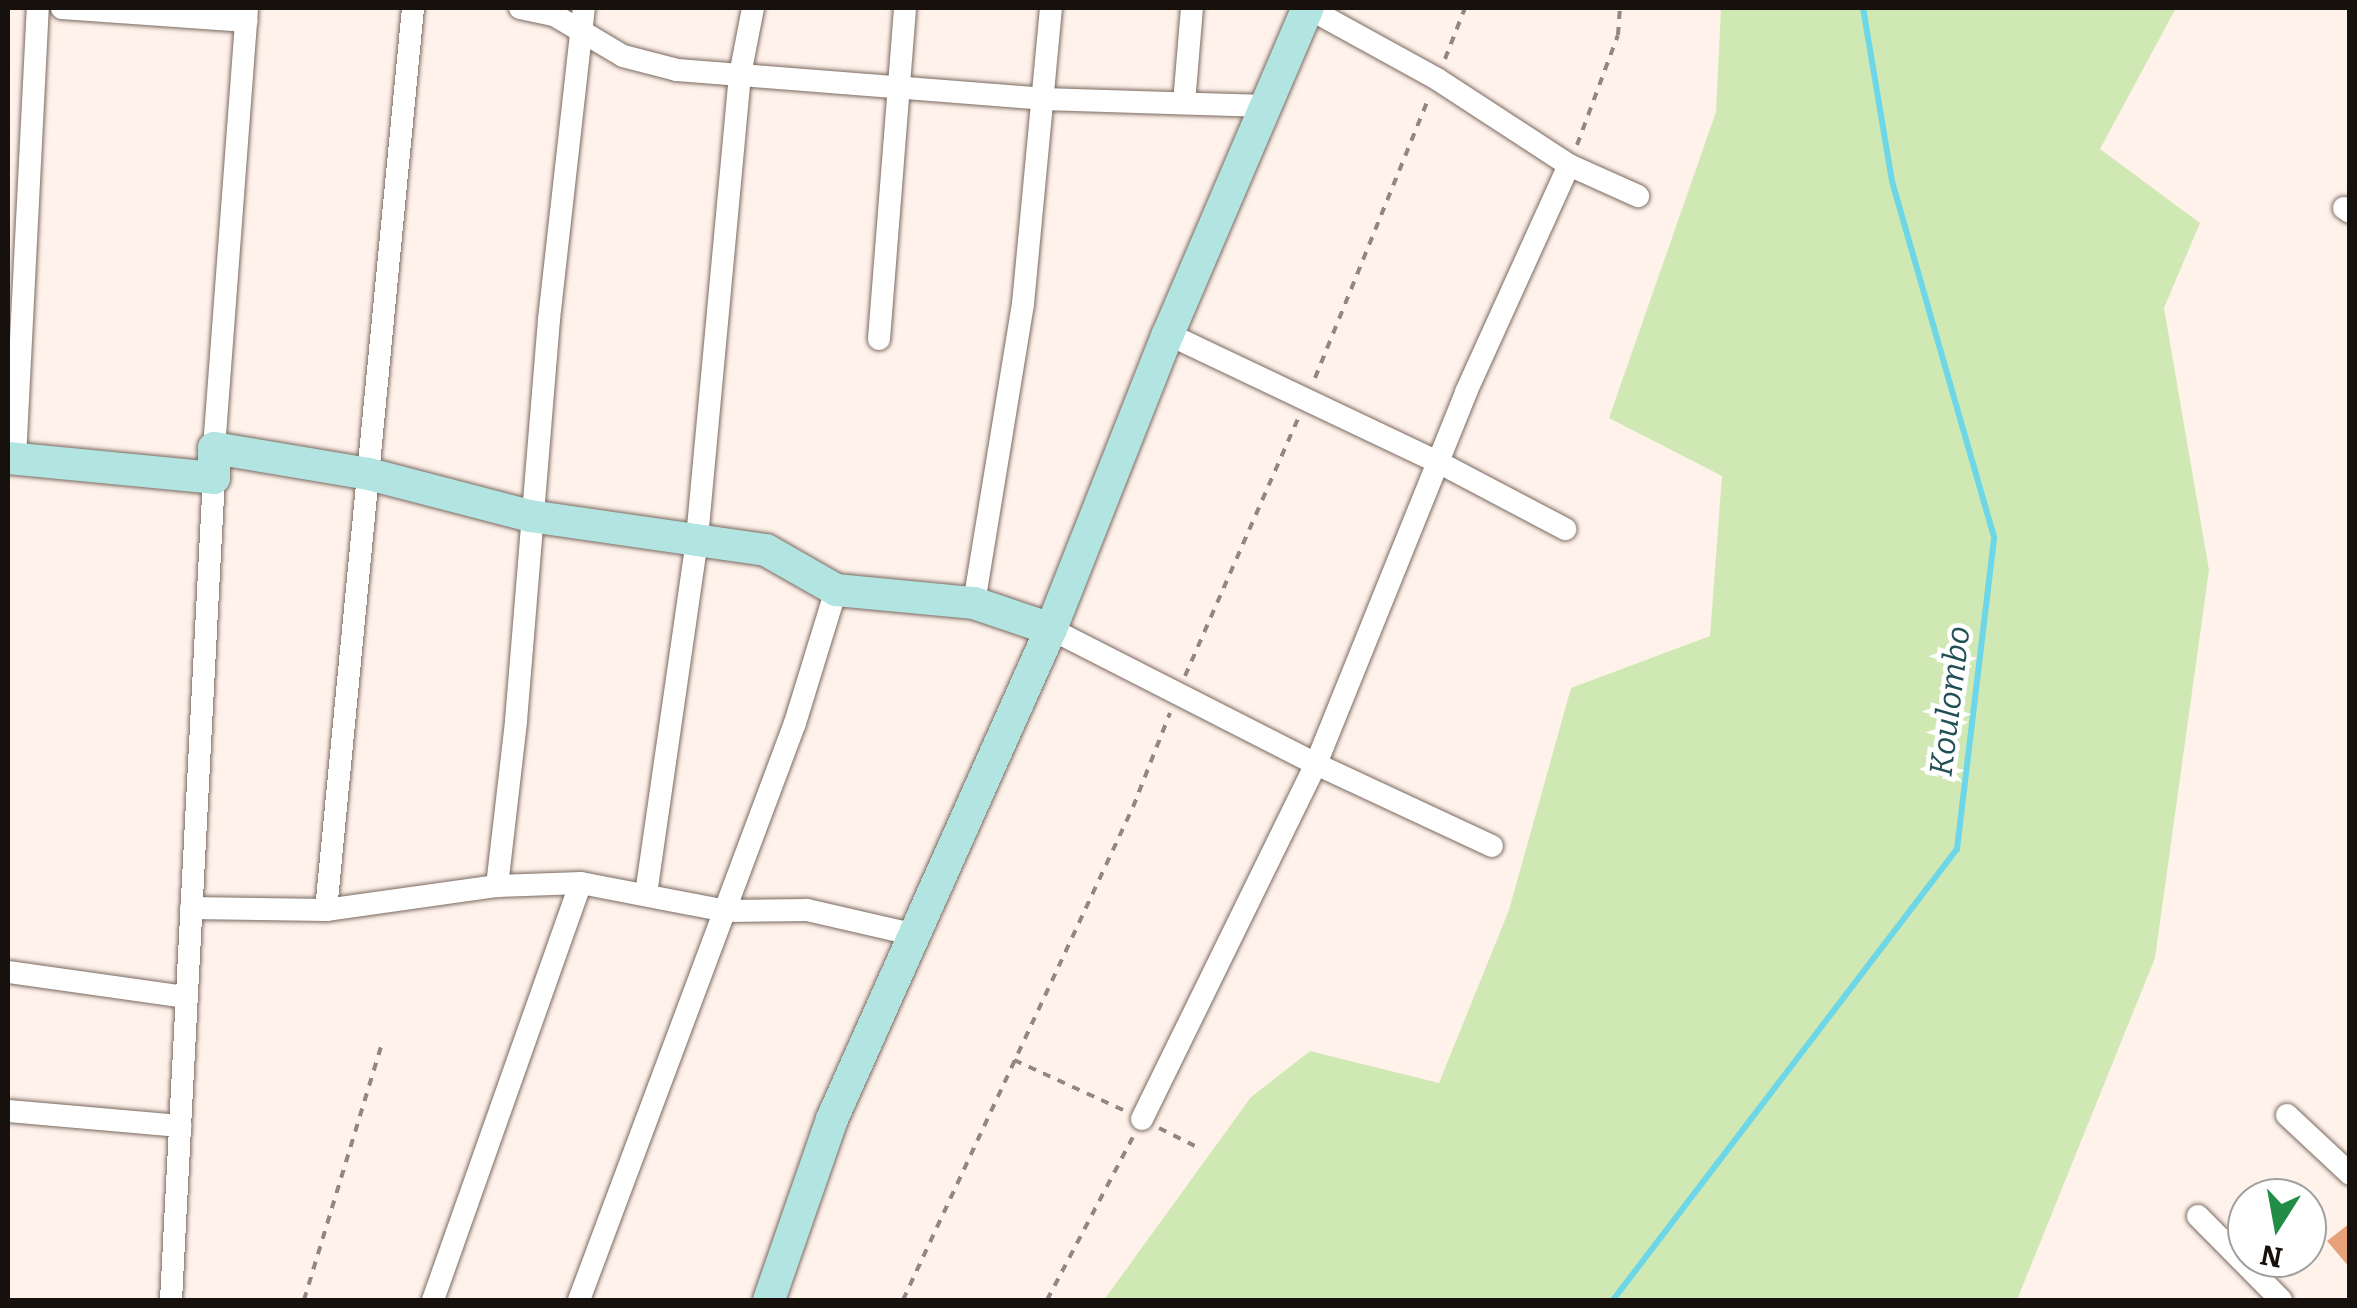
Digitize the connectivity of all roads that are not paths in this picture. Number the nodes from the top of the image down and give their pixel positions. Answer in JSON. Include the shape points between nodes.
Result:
{"nodes":[{"id":1,"x":38,"y":8,"type":"edge"},
{"id":2,"x":62,"y":8,"type":"edge"},
{"id":3,"x":413,"y":8,"type":"edge"},
{"id":4,"x":520,"y":8,"type":"edge"},
{"id":5,"x":584,"y":8,"type":"edge"},
{"id":6,"x":753,"y":8,"type":"edge"},
{"id":7,"x":906,"y":8,"type":"edge"},
{"id":8,"x":1051,"y":8,"type":"edge"},
{"id":9,"x":1192,"y":8,"type":"edge"},
{"id":10,"x":1308,"y":8,"type":"edge"},
{"id":11,"x":247,"y":14,"type":"edge"},
{"id":12,"x":581,"y":32,"type":"junction"},
{"id":13,"x":740,"y":76,"type":"junction"},
{"id":14,"x":901,"y":86,"type":"junction"},
{"id":15,"x":1043,"y":99,"type":"junction"},
{"id":16,"x":1184,"y":103,"type":"junction"},
{"id":17,"x":1267,"y":106,"type":"junction"},
{"id":18,"x":1570,"y":165,"type":"junction"},
{"id":19,"x":1638,"y":196,"type":"dead end"},
{"id":20,"x":1168,"y":334,"type":"junction"},
{"id":21,"x":878,"y":339,"type":"dead end"},
{"id":22,"x":11,"y":458,"type":"edge"},
{"id":23,"x":1438,"y":462,"type":"junction"},
{"id":24,"x":214,"y":463,"type":"junction"},
{"id":25,"x":369,"y":474,"type":"junction"},
{"id":26,"x":530,"y":516,"type":"junction"},
{"id":27,"x":1565,"y":529,"type":"dead end"},
{"id":28,"x":697,"y":538,"type":"junction"},
{"id":29,"x":836,"y":590,"type":"junction"},
{"id":30,"x":974,"y":603,"type":"junction"},
{"id":31,"x":1050,"y":629,"type":"junction"},
{"id":32,"x":1316,"y":764,"type":"junction"},
{"id":33,"x":1492,"y":846,"type":"dead end"},
{"id":34,"x":581,"y":883,"type":"junction"},
{"id":35,"x":497,"y":886,"type":"junction"},
{"id":36,"x":646,"y":894,"type":"junction"},
{"id":37,"x":191,"y":908,"type":"junction"},
{"id":38,"x":326,"y":910,"type":"junction"},
{"id":39,"x":726,"y":911,"type":"junction"},
{"id":40,"x":916,"y":935,"type":"junction"},
{"id":41,"x":8,"y":972,"type":"edge"},
{"id":42,"x":186,"y":996,"type":"junction"},
{"id":43,"x":8,"y":1111,"type":"edge"},
{"id":44,"x":2287,"y":1115,"type":"dead end"},
{"id":45,"x":1142,"y":1119,"type":"road end"},
{"id":46,"x":180,"y":1126,"type":"junction"},
{"id":47,"x":2350,"y":1174,"type":"edge"},
{"id":48,"x":2198,"y":1216,"type":"dead end"},
{"id":49,"x":171,"y":1300,"type":"edge"},
{"id":50,"x":433,"y":1300,"type":"edge"},
{"id":51,"x":579,"y":1300,"type":"edge"},
{"id":52,"x":769,"y":1300,"type":"edge"},
{"id":53,"x":2281,"y":1300,"type":"edge"}],
"edges":[{"from":1,"to":22,"type":"street"},
{"from":2,"to":11,"type":"street"},
{"from":3,"to":25,"type":"street"},
{"from":4,"to":12,"type":"street","via":[[554,16]]},
{"from":5,"to":12,"type":"street"},
{"from":6,"to":13,"type":"street"},
{"from":7,"to":14,"type":"street"},
{"from":8,"to":15,"type":"street"},
{"from":9,"to":16,"type":"street"},
{"from":10,"to":17,"type":"street"},
{"from":10,"to":18,"type":"street","via":[[1437,79]]},
{"from":11,"to":24,"type":"street"},
{"from":12,"to":13,"type":"street","via":[[623,56]]},
{"from":12,"to":26,"type":"street"},
{"from":13,"to":14,"type":"street"},
{"from":13,"to":28,"type":"street"},
{"from":14,"to":15,"type":"street"},
{"from":14,"to":21,"type":"street"},
{"from":15,"to":16,"type":"street"},
{"from":15,"to":30,"type":"street","via":[[1023,304]]},
{"from":16,"to":17,"type":"street"},
{"from":17,"to":20,"type":"street"},
{"from":18,"to":19,"type":"street"},
{"from":18,"to":23,"type":"street"},
{"from":20,"to":23,"type":"street"},
{"from":20,"to":31,"type":"street"},
{"from":22,"to":24,"type":"street"},
{"from":23,"to":27,"type":"street"},
{"from":23,"to":32,"type":"street"},
{"from":24,"to":25,"type":"street"},
{"from":24,"to":37,"type":"street"},
{"from":25,"to":26,"type":"street"},
{"from":25,"to":38,"type":"street"},
{"from":26,"to":28,"type":"street"},
{"from":26,"to":35,"type":"street"},
{"from":28,"to":29,"type":"street","via":[[766,550]]},
{"from":28,"to":36,"type":"street"},
{"from":29,"to":30,"type":"street"},
{"from":29,"to":39,"type":"street"},
{"from":30,"to":31,"type":"street"},
{"from":31,"to":32,"type":"street"},
{"from":31,"to":40,"type":"street"},
{"from":32,"to":33,"type":"street"},
{"from":32,"to":45,"type":"street"},
{"from":34,"to":35,"type":"street"},
{"from":34,"to":36,"type":"street"},
{"from":34,"to":50,"type":"street"},
{"from":35,"to":38,"type":"street"},
{"from":36,"to":39,"type":"street"},
{"from":37,"to":38,"type":"street"},
{"from":37,"to":42,"type":"street"},
{"from":39,"to":40,"type":"street","via":[[807,910]]},
{"from":39,"to":51,"type":"street"},
{"from":40,"to":52,"type":"street","via":[[832,1119]]},
{"from":41,"to":42,"type":"street"},
{"from":42,"to":46,"type":"street"},
{"from":43,"to":46,"type":"street"},
{"from":44,"to":47,"type":"street"},
{"from":46,"to":49,"type":"street"},
{"from":48,"to":53,"type":"street"}]}
